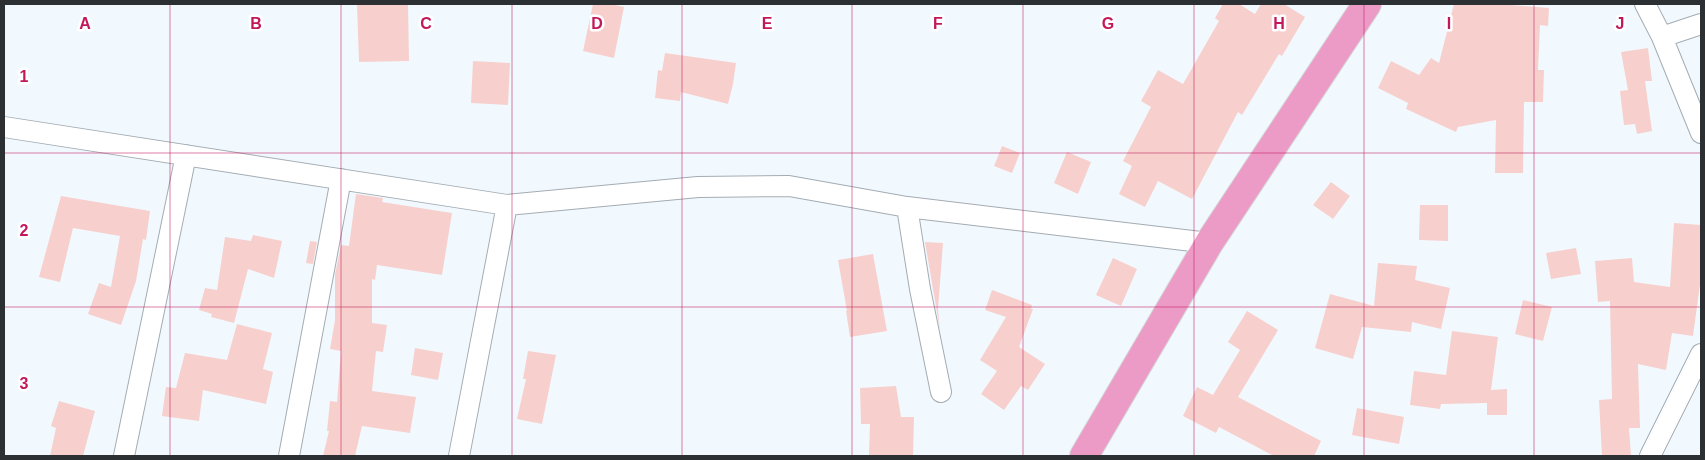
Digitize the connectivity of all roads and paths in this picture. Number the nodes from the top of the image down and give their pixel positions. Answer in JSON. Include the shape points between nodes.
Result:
{"nodes":[{"id":1,"x":1367,"y":4,"type":"edge"},
{"id":2,"x":1645,"y":4,"type":"edge"},
{"id":3,"x":1701,"y":24,"type":"edge"},
{"id":4,"x":1662,"y":37,"type":"junction"},
{"id":5,"x":4,"y":127,"type":"edge"},
{"id":6,"x":1701,"y":133,"type":"edge"},
{"id":7,"x":186,"y":155,"type":"junction"},
{"id":8,"x":341,"y":179,"type":"junction"},
{"id":9,"x":507,"y":205,"type":"junction"},
{"id":10,"x":907,"y":207,"type":"junction"},
{"id":11,"x":1209,"y":243,"type":"junction"},
{"id":12,"x":1701,"y":354,"type":"edge"},
{"id":13,"x":941,"y":392,"type":"dead end"},
{"id":14,"x":124,"y":456,"type":"edge"},
{"id":15,"x":289,"y":456,"type":"edge"},
{"id":16,"x":459,"y":456,"type":"edge"},
{"id":17,"x":1084,"y":456,"type":"edge"},
{"id":18,"x":1650,"y":456,"type":"edge"}],
"edges":[{"from":1,"to":11,"type":"highway"},
{"from":2,"to":4,"type":"street"},
{"from":3,"to":4,"type":"street"},
{"from":4,"to":6,"type":"street"},
{"from":5,"to":7,"type":"street"},
{"from":7,"to":8,"type":"street"},
{"from":7,"to":14,"type":"street"},
{"from":8,"to":9,"type":"street"},
{"from":8,"to":15,"type":"street"},
{"from":9,"to":10,"type":"street","via":[[698,187],[788,186]]},
{"from":9,"to":16,"type":"street"},
{"from":10,"to":11,"type":"street"},
{"from":10,"to":13,"type":"street"},
{"from":11,"to":17,"type":"highway"},
{"from":12,"to":18,"type":"street"}]}
